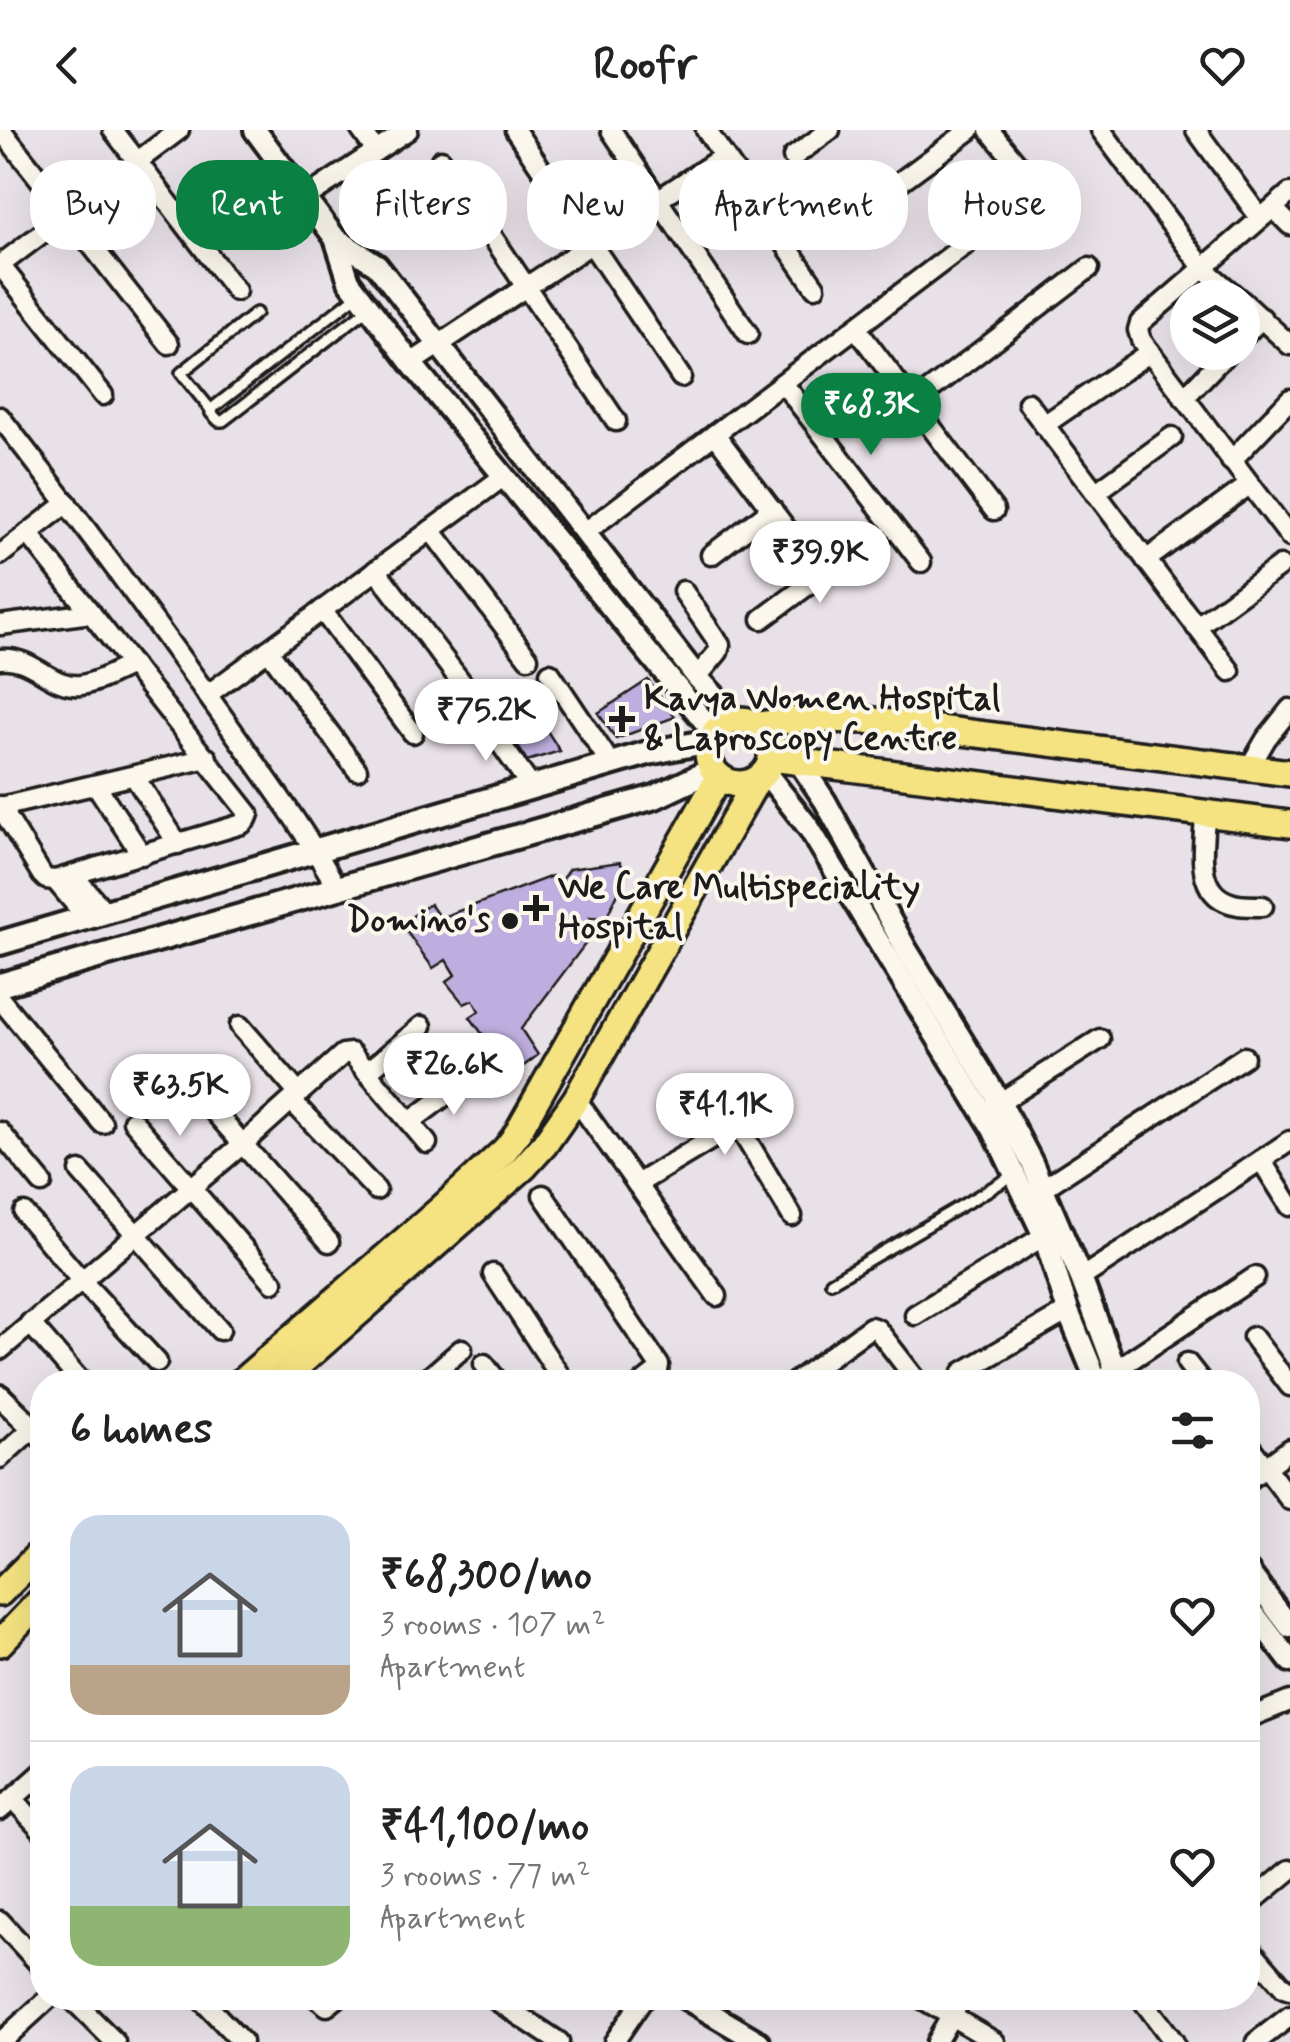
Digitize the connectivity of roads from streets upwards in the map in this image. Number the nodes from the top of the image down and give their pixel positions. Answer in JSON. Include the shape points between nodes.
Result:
{"nodes":[{"id":1,"x":1,"y":130,"type":"edge"},
{"id":2,"x":113,"y":130,"type":"edge"},
{"id":3,"x":179,"y":130,"type":"edge"},
{"id":4,"x":255,"y":130,"type":"edge"},
{"id":5,"x":362,"y":130,"type":"edge"},
{"id":6,"x":408,"y":130,"type":"edge"},
{"id":7,"x":515,"y":130,"type":"edge"},
{"id":8,"x":611,"y":130,"type":"edge"},
{"id":9,"x":706,"y":130,"type":"edge"},
{"id":10,"x":830,"y":130,"type":"edge"},
{"id":11,"x":970,"y":130,"type":"edge"},
{"id":12,"x":990,"y":130,"type":"edge"},
{"id":13,"x":1101,"y":130,"type":"edge"},
{"id":14,"x":1196,"y":130,"type":"edge"},
{"id":15,"x":376,"y":151,"type":"junction"},
{"id":16,"x":724,"y":156,"type":"junction"},
{"id":17,"x":793,"y":157,"type":"dead end"},
{"id":18,"x":136,"y":160,"type":"edge"},
{"id":19,"x":140,"y":160,"type":"edge"},
{"id":20,"x":277,"y":160,"type":"edge"},
{"id":21,"x":535,"y":160,"type":"edge"},
{"id":22,"x":631,"y":160,"type":"edge"},
{"id":23,"x":30,"y":167,"type":"edge"},
{"id":24,"x":908,"y":176,"type":"edge"},
{"id":25,"x":156,"y":186,"type":"edge"},
{"id":26,"x":319,"y":189,"type":"edge"},
{"id":27,"x":1290,"y":193,"type":"edge"},
{"id":28,"x":659,"y":199,"type":"edge"},
{"id":29,"x":659,"y":201,"type":"edge"},
{"id":30,"x":176,"y":212,"type":"edge"},
{"id":31,"x":1266,"y":213,"type":"junction"},
{"id":32,"x":319,"y":217,"type":"edge"},
{"id":33,"x":1290,"y":225,"type":"edge"},
{"id":34,"x":335,"y":238,"type":"junction"},
{"id":35,"x":30,"y":242,"type":"edge"},
{"id":36,"x":96,"y":250,"type":"edge"},
{"id":37,"x":205,"y":250,"type":"edge"},
{"id":38,"x":501,"y":250,"type":"edge"},
{"id":39,"x":583,"y":250,"type":"edge"},
{"id":40,"x":596,"y":250,"type":"edge"},
{"id":41,"x":1088,"y":268,"type":"dead end"},
{"id":42,"x":1204,"y":269,"type":"junction"},
{"id":43,"x":1217,"y":280,"type":"edge"},
{"id":44,"x":526,"y":287,"type":"junction"},
{"id":45,"x":815,"y":288,"type":"dead end"},
{"id":46,"x":236,"y":291,"type":"dead end"},
{"id":47,"x":1262,"y":318,"type":"edge"},
{"id":48,"x":856,"y":328,"type":"junction"},
{"id":49,"x":748,"y":334,"type":"dead end"},
{"id":50,"x":170,"y":344,"type":"dead end"},
{"id":51,"x":438,"y":345,"type":"junction"},
{"id":52,"x":1290,"y":345,"type":"edge"},
{"id":53,"x":1150,"y":352,"type":"junction"},
{"id":54,"x":410,"y":362,"type":"junction"},
{"id":55,"x":1211,"y":370,"type":"edge"},
{"id":56,"x":682,"y":377,"type":"dead end"},
{"id":57,"x":784,"y":382,"type":"junction"},
{"id":58,"x":102,"y":395,"type":"dead end"},
{"id":59,"x":1184,"y":398,"type":"junction"},
{"id":60,"x":1290,"y":400,"type":"edge"},
{"id":61,"x":913,"y":404,"type":"junction"},
{"id":62,"x":1028,"y":404,"type":"dead end"},
{"id":63,"x":0,"y":417,"type":"edge"},
{"id":64,"x":616,"y":421,"type":"dead end"},
{"id":65,"x":1044,"y":425,"type":"junction"},
{"id":66,"x":715,"y":434,"type":"junction"},
{"id":67,"x":1172,"y":437,"type":"dead end"},
{"id":68,"x":1232,"y":462,"type":"junction"},
{"id":69,"x":503,"y":477,"type":"junction"},
{"id":70,"x":1249,"y":485,"type":"junction"},
{"id":71,"x":1095,"y":493,"type":"junction"},
{"id":72,"x":67,"y":504,"type":"junction"},
{"id":73,"x":772,"y":509,"type":"junction"},
{"id":74,"x":994,"y":510,"type":"dead end"},
{"id":75,"x":431,"y":530,"type":"junction"},
{"id":76,"x":28,"y":533,"type":"junction"},
{"id":77,"x":584,"y":533,"type":"junction"},
{"id":78,"x":1290,"y":538,"type":"edge"},
{"id":79,"x":850,"y":554,"type":"dead end"},
{"id":80,"x":0,"y":555,"type":"edge"},
{"id":81,"x":710,"y":555,"type":"dead end"},
{"id":82,"x":1146,"y":560,"type":"junction"},
{"id":83,"x":921,"y":562,"type":"dead end"},
{"id":84,"x":1280,"y":566,"type":"dead end"},
{"id":85,"x":376,"y":570,"type":"junction"},
{"id":86,"x":821,"y":575,"type":"junction"},
{"id":87,"x":683,"y":590,"type":"dead end"},
{"id":88,"x":322,"y":610,"type":"junction"},
{"id":89,"x":91,"y":612,"type":"junction"},
{"id":90,"x":762,"y":619,"type":"dead end"},
{"id":91,"x":0,"y":625,"type":"edge"},
{"id":92,"x":1196,"y":626,"type":"junction"},
{"id":93,"x":268,"y":650,"type":"junction"},
{"id":94,"x":528,"y":658,"type":"dead end"},
{"id":95,"x":0,"y":659,"type":"edge"},
{"id":96,"x":132,"y":664,"type":"junction"},
{"id":97,"x":1230,"y":671,"type":"dead end"},
{"id":98,"x":550,"y":674,"type":"dead end"},
{"id":99,"x":697,"y":677,"type":"junction"},
{"id":100,"x":207,"y":695,"type":"junction"},
{"id":101,"x":1290,"y":709,"type":"edge"},
{"id":102,"x":729,"y":730,"type":"junction"},
{"id":103,"x":413,"y":733,"type":"dead end"},
{"id":104,"x":207,"y":758,"type":"junction"},
{"id":105,"x":799,"y":762,"type":"junction"},
{"id":106,"x":610,"y":764,"type":"junction"},
{"id":107,"x":1249,"y":768,"type":"junction"},
{"id":108,"x":357,"y":770,"type":"dead end"},
{"id":109,"x":764,"y":770,"type":"junction"},
{"id":110,"x":716,"y":774,"type":"junction"},
{"id":111,"x":1290,"y":774,"type":"edge"},
{"id":112,"x":134,"y":776,"type":"junction"},
{"id":113,"x":96,"y":786,"type":"junction"},
{"id":114,"x":532,"y":788,"type":"junction"},
{"id":115,"x":1,"y":807,"type":"edge"},
{"id":116,"x":1205,"y":814,"type":"junction"},
{"id":117,"x":1290,"y":824,"type":"edge"},
{"id":118,"x":178,"y":844,"type":"junction"},
{"id":119,"x":316,"y":850,"type":"junction"},
{"id":120,"x":142,"y":854,"type":"junction"},
{"id":121,"x":74,"y":876,"type":"junction"},
{"id":122,"x":54,"y":880,"type":"junction"},
{"id":123,"x":337,"y":888,"type":"junction"},
{"id":124,"x":1263,"y":906,"type":"dead end"},
{"id":125,"x":96,"y":915,"type":"junction"},
{"id":126,"x":0,"y":943,"type":"edge"},
{"id":127,"x":0,"y":985,"type":"edge"},
{"id":128,"x":0,"y":999,"type":"edge"},
{"id":129,"x":240,"y":1026,"type":"dead end"},
{"id":130,"x":422,"y":1026,"type":"dead end"},
{"id":131,"x":1100,"y":1038,"type":"dead end"},
{"id":132,"x":1244,"y":1056,"type":"dead end"},
{"id":133,"x":367,"y":1072,"type":"junction"},
{"id":134,"x":180,"y":1074,"type":"dead end"},
{"id":135,"x":471,"y":1076,"type":"dead end"},
{"id":136,"x":295,"y":1097,"type":"junction"},
{"id":137,"x":576,"y":1099,"type":"junction"},
{"id":138,"x":992,"y":1107,"type":"junction"},
{"id":139,"x":133,"y":1121,"type":"dead end"},
{"id":140,"x":102,"y":1122,"type":"dead end"},
{"id":141,"x":410,"y":1122,"type":"junction"},
{"id":142,"x":0,"y":1132,"type":"edge"},
{"id":143,"x":1290,"y":1141,"type":"edge"},
{"id":144,"x":244,"y":1143,"type":"junction"},
{"id":145,"x":427,"y":1143,"type":"dead end"},
{"id":146,"x":1261,"y":1160,"type":"junction"},
{"id":147,"x":80,"y":1171,"type":"dead end"},
{"id":148,"x":42,"y":1182,"type":"dead end"},
{"id":149,"x":637,"y":1184,"type":"junction"},
{"id":150,"x":191,"y":1189,"type":"junction"},
{"id":151,"x":376,"y":1190,"type":"dead end"},
{"id":152,"x":1036,"y":1194,"type":"junction"},
{"id":153,"x":542,"y":1195,"type":"dead end"},
{"id":154,"x":1290,"y":1206,"type":"edge"},
{"id":155,"x":24,"y":1213,"type":"dead end"},
{"id":156,"x":792,"y":1216,"type":"dead end"},
{"id":157,"x":137,"y":1235,"type":"junction"},
{"id":158,"x":1044,"y":1236,"type":"junction"},
{"id":159,"x":328,"y":1242,"type":"dead end"},
{"id":160,"x":493,"y":1274,"type":"dead end"},
{"id":161,"x":1255,"y":1276,"type":"dead end"},
{"id":162,"x":1081,"y":1278,"type":"junction"},
{"id":163,"x":81,"y":1280,"type":"junction"},
{"id":164,"x":273,"y":1282,"type":"dead end"},
{"id":165,"x":717,"y":1296,"type":"dead end"},
{"id":166,"x":1068,"y":1310,"type":"junction"},
{"id":167,"x":915,"y":1315,"type":"dead end"},
{"id":168,"x":30,"y":1323,"type":"junction"},
{"id":169,"x":220,"y":1330,"type":"dead end"},
{"id":170,"x":1253,"y":1338,"type":"dead end"},
{"id":171,"x":462,"y":1349,"type":"dead end"},
{"id":172,"x":0,"y":1350,"type":"edge"},
{"id":173,"x":157,"y":1362,"type":"dead end"},
{"id":174,"x":1187,"y":1363,"type":"dead end"},
{"id":175,"x":484,"y":1364,"type":"dead end"},
{"id":176,"x":71,"y":1370,"type":"edge"},
{"id":177,"x":255,"y":1370,"type":"edge"},
{"id":178,"x":293,"y":1370,"type":"edge"},
{"id":179,"x":438,"y":1370,"type":"edge"},
{"id":180,"x":489,"y":1370,"type":"edge"},
{"id":181,"x":556,"y":1370,"type":"edge"},
{"id":182,"x":658,"y":1370,"type":"edge"},
{"id":183,"x":811,"y":1370,"type":"edge"},
{"id":184,"x":907,"y":1370,"type":"edge"},
{"id":185,"x":966,"y":1370,"type":"edge"},
{"id":186,"x":1100,"y":1370,"type":"edge"},
{"id":187,"x":1103,"y":1370,"type":"edge"},
{"id":188,"x":1119,"y":1370,"type":"edge"},
{"id":189,"x":1193,"y":1370,"type":"edge"},
{"id":190,"x":1290,"y":1386,"type":"edge"},
{"id":191,"x":0,"y":1396,"type":"edge"},
{"id":192,"x":30,"y":1425,"type":"edge"},
{"id":193,"x":30,"y":1438,"type":"edge"},
{"id":194,"x":1290,"y":1449,"type":"edge"},
{"id":195,"x":0,"y":1458,"type":"edge"},
{"id":196,"x":1260,"y":1460,"type":"edge"},
{"id":197,"x":1265,"y":1467,"type":"junction"},
{"id":198,"x":1260,"y":1471,"type":"edge"},
{"id":199,"x":1290,"y":1500,"type":"edge"},
{"id":200,"x":30,"y":1562,"type":"edge"},
{"id":201,"x":1260,"y":1587,"type":"edge"},
{"id":202,"x":0,"y":1593,"type":"edge"},
{"id":203,"x":30,"y":1612,"type":"edge"},
{"id":204,"x":1260,"y":1622,"type":"edge"},
{"id":205,"x":1290,"y":1627,"type":"edge"},
{"id":206,"x":0,"y":1643,"type":"edge"},
{"id":207,"x":1290,"y":1662,"type":"edge"},
{"id":208,"x":1290,"y":1701,"type":"edge"},
{"id":209,"x":1260,"y":1713,"type":"edge"},
{"id":210,"x":30,"y":1784,"type":"edge"},
{"id":211,"x":7,"y":1804,"type":"edge"},
{"id":212,"x":30,"y":1821,"type":"edge"},
{"id":213,"x":1290,"y":1870,"type":"edge"},
{"id":214,"x":1260,"y":1895,"type":"edge"},
{"id":215,"x":1,"y":1924,"type":"edge"},
{"id":216,"x":30,"y":1954,"type":"edge"},
{"id":217,"x":1260,"y":1960,"type":"edge"},
{"id":218,"x":1290,"y":1990,"type":"edge"},
{"id":219,"x":37,"y":2010,"type":"edge"},
{"id":220,"x":83,"y":2010,"type":"edge"},
{"id":221,"x":211,"y":2010,"type":"edge"},
{"id":222,"x":511,"y":2010,"type":"edge"},
{"id":223,"x":636,"y":2010,"type":"edge"},
{"id":224,"x":705,"y":2010,"type":"edge"},
{"id":225,"x":941,"y":2010,"type":"edge"},
{"id":226,"x":955,"y":2010,"type":"edge"},
{"id":227,"x":1150,"y":2010,"type":"edge"},
{"id":228,"x":952,"y":2016,"type":"junction"},
{"id":229,"x":1290,"y":2016,"type":"edge"},
{"id":230,"x":1,"y":2042,"type":"edge"},
{"id":231,"x":115,"y":2042,"type":"edge"},
{"id":232,"x":242,"y":2042,"type":"edge"},
{"id":233,"x":560,"y":2042,"type":"edge"},
{"id":234,"x":614,"y":2042,"type":"edge"},
{"id":235,"x":759,"y":2042,"type":"edge"},
{"id":236,"x":936,"y":2042,"type":"edge"},
{"id":237,"x":995,"y":2042,"type":"edge"},
{"id":238,"x":1174,"y":2042,"type":"edge"},
{"id":239,"x":1256,"y":2042,"type":"edge"}],
"edges":[{"from":1,"to":23,"type":"street"},
{"from":2,"to":18,"type":"street"},
{"from":3,"to":19,"type":"street"},
{"from":4,"to":20,"type":"street"},
{"from":5,"to":15,"type":"street"},
{"from":6,"to":15,"type":"street"},
{"from":7,"to":21,"type":"street"},
{"from":8,"to":22,"type":"street"},
{"from":9,"to":16,"type":"street"},
{"from":10,"to":17,"type":"street"},
{"from":11,"to":24,"type":"street"},
{"from":12,"to":48,"type":"street","via":[[1033,184],[1031,195]]},
{"from":13,"to":42,"type":"street"},
{"from":14,"to":31,"type":"street"},
{"from":15,"to":26,"type":"street"},
{"from":16,"to":28,"type":"street"},
{"from":16,"to":45,"type":"street"},
{"from":25,"to":30,"type":"street"},
{"from":27,"to":31,"type":"street"},
{"from":29,"to":49,"type":"street"},
{"from":31,"to":33,"type":"street"},
{"from":31,"to":42,"type":"street"},
{"from":32,"to":34,"type":"street"},
{"from":34,"to":51,"type":"street","via":[[377,266]]},
{"from":34,"to":54,"type":"street","via":[[348,282]]},
{"from":35,"to":58,"type":"street","via":[[0,264]]},
{"from":36,"to":50,"type":"street"},
{"from":37,"to":46,"type":"street"},
{"from":38,"to":44,"type":"street"},
{"from":39,"to":44,"type":"street"},
{"from":40,"to":56,"type":"street"},
{"from":41,"to":61,"type":"street"},
{"from":42,"to":43,"type":"street"},
{"from":42,"to":53,"type":"street","via":[[1140,323]]},
{"from":44,"to":51,"type":"street"},
{"from":44,"to":64,"type":"street"},
{"from":47,"to":52,"type":"street"},
{"from":48,"to":57,"type":"street"},
{"from":48,"to":61,"type":"street"},
{"from":51,"to":54,"type":"street"},
{"from":51,"to":77,"type":"street"},
{"from":53,"to":59,"type":"street"},
{"from":53,"to":65,"type":"street"},
{"from":54,"to":69,"type":"street"},
{"from":55,"to":59,"type":"street"},
{"from":57,"to":66,"type":"street"},
{"from":57,"to":83,"type":"street"},
{"from":59,"to":68,"type":"street"},
{"from":60,"to":68,"type":"street"},
{"from":61,"to":74,"type":"street"},
{"from":62,"to":65,"type":"street"},
{"from":63,"to":72,"type":"street"},
{"from":65,"to":71,"type":"street"},
{"from":66,"to":73,"type":"street"},
{"from":66,"to":77,"type":"street"},
{"from":67,"to":71,"type":"street"},
{"from":68,"to":70,"type":"street"},
{"from":69,"to":75,"type":"street"},
{"from":69,"to":102,"type":"street"},
{"from":70,"to":78,"type":"street"},
{"from":70,"to":82,"type":"street"},
{"from":71,"to":82,"type":"street"},
{"from":72,"to":76,"type":"street"},
{"from":72,"to":100,"type":"street"},
{"from":73,"to":81,"type":"street"},
{"from":73,"to":86,"type":"street"},
{"from":75,"to":85,"type":"street"},
{"from":75,"to":94,"type":"street"},
{"from":76,"to":80,"type":"street"},
{"from":76,"to":89,"type":"street"},
{"from":77,"to":99,"type":"street"},
{"from":79,"to":86,"type":"street"},
{"from":82,"to":92,"type":"street"},
{"from":84,"to":92,"type":"street"},
{"from":85,"to":88,"type":"street"},
{"from":85,"to":114,"type":"street"},
{"from":86,"to":90,"type":"street"},
{"from":87,"to":99,"type":"street","via":[[720,645]]},
{"from":88,"to":93,"type":"street"},
{"from":88,"to":103,"type":"street"},
{"from":89,"to":91,"type":"street"},
{"from":89,"to":96,"type":"street"},
{"from":92,"to":97,"type":"street"},
{"from":93,"to":100,"type":"street"},
{"from":93,"to":108,"type":"street"},
{"from":95,"to":96,"type":"street","via":[[22,660],[76,686]]},
{"from":96,"to":104,"type":"street"},
{"from":98,"to":106,"type":"street"},
{"from":99,"to":102,"type":"street"},
{"from":100,"to":119,"type":"street"},
{"from":101,"to":107,"type":"street"},
{"from":102,"to":106,"type":"main road"},
{"from":102,"to":107,"type":"main road","via":[[800,719],[866,720]]},
{"from":102,"to":109,"type":"main road","via":[[770,740]]},
{"from":102,"to":110,"type":"main road","via":[[708,756]]},
{"from":104,"to":112,"type":"street"},
{"from":104,"to":118,"type":"street","via":[[248,819]]},
{"from":105,"to":109,"type":"main road"},
{"from":105,"to":116,"type":"main road"},
{"from":105,"to":138,"type":"street"},
{"from":106,"to":114,"type":"main road"},
{"from":107,"to":111,"type":"main road"},
{"from":109,"to":110,"type":"main road","via":[[738,784]]},
{"from":109,"to":137,"type":"main road"},
{"from":109,"to":138,"type":"street","via":[[810,828]]},
{"from":110,"to":123,"type":"main road"},
{"from":110,"to":177,"type":"main road","via":[[516,1137]]},
{"from":112,"to":113,"type":"street"},
{"from":112,"to":118,"type":"street"},
{"from":113,"to":115,"type":"street"},
{"from":113,"to":120,"type":"street"},
{"from":114,"to":119,"type":"main road"},
{"from":115,"to":122,"type":"street","via":[[42,875]]},
{"from":116,"to":117,"type":"main road"},
{"from":116,"to":124,"type":"street","via":[[1205,880],[1234,905]]},
{"from":118,"to":120,"type":"street"},
{"from":119,"to":123,"type":"street"},
{"from":119,"to":125,"type":"main road"},
{"from":120,"to":121,"type":"street"},
{"from":121,"to":122,"type":"street"},
{"from":121,"to":125,"type":"street"},
{"from":122,"to":125,"type":"street"},
{"from":123,"to":127,"type":"main road"},
{"from":125,"to":126,"type":"main road"},
{"from":128,"to":140,"type":"street"},
{"from":129,"to":136,"type":"street"},
{"from":130,"to":133,"type":"street"},
{"from":131,"to":138,"type":"street"},
{"from":132,"to":152,"type":"street"},
{"from":133,"to":136,"type":"street","via":[[347,1052]]},
{"from":133,"to":141,"type":"street"},
{"from":134,"to":144,"type":"street"},
{"from":135,"to":141,"type":"street"},
{"from":136,"to":144,"type":"street"},
{"from":136,"to":151,"type":"street"},
{"from":137,"to":149,"type":"street"},
{"from":137,"to":178,"type":"main road","via":[[524,1168]]},
{"from":138,"to":152,"type":"street"},
{"from":138,"to":152,"type":"street","via":[[1016,1174]]},
{"from":139,"to":150,"type":"street"},
{"from":141,"to":145,"type":"street"},
{"from":142,"to":148,"type":"street"},
{"from":143,"to":146,"type":"street"},
{"from":144,"to":150,"type":"street"},
{"from":144,"to":159,"type":"street"},
{"from":146,"to":154,"type":"street"},
{"from":146,"to":162,"type":"street"},
{"from":147,"to":157,"type":"street"},
{"from":149,"to":156,"type":"street","via":[[724,1131],[737,1130]]},
{"from":149,"to":165,"type":"street"},
{"from":150,"to":157,"type":"street"},
{"from":150,"to":164,"type":"street"},
{"from":152,"to":158,"type":"street"},
{"from":152,"to":162,"type":"street"},
{"from":153,"to":182,"type":"street"},
{"from":155,"to":163,"type":"street"},
{"from":157,"to":163,"type":"street"},
{"from":157,"to":169,"type":"street"},
{"from":158,"to":166,"type":"street"},
{"from":158,"to":167,"type":"street"},
{"from":160,"to":181,"type":"street"},
{"from":161,"to":188,"type":"street"},
{"from":162,"to":187,"type":"street"},
{"from":163,"to":168,"type":"street"},
{"from":163,"to":173,"type":"street"},
{"from":166,"to":185,"type":"street"},
{"from":166,"to":186,"type":"street"},
{"from":168,"to":172,"type":"street"},
{"from":168,"to":176,"type":"street"},
{"from":170,"to":190,"type":"street"},
{"from":171,"to":179,"type":"street"},
{"from":174,"to":189,"type":"street"},
{"from":175,"to":180,"type":"street"},
{"from":183,"to":184,"type":"street","via":[[871,1326]]},
{"from":191,"to":192,"type":"street"},
{"from":193,"to":195,"type":"street"},
{"from":194,"to":197,"type":"street"},
{"from":196,"to":197,"type":"street"},
{"from":197,"to":198,"type":"street"},
{"from":197,"to":199,"type":"street"},
{"from":200,"to":202,"type":"main road"},
{"from":201,"to":205,"type":"street"},
{"from":203,"to":206,"type":"main road"},
{"from":204,"to":207,"type":"street"},
{"from":208,"to":209,"type":"street"},
{"from":210,"to":211,"type":"street"},
{"from":211,"to":212,"type":"street"},
{"from":213,"to":214,"type":"street"},
{"from":215,"to":216,"type":"street"},
{"from":217,"to":218,"type":"street"},
{"from":219,"to":230,"type":"street"},
{"from":220,"to":231,"type":"street"},
{"from":221,"to":232,"type":"street"},
{"from":222,"to":233,"type":"street"},
{"from":223,"to":234,"type":"street"},
{"from":224,"to":235,"type":"street"},
{"from":225,"to":228,"type":"street"},
{"from":226,"to":228,"type":"street"},
{"from":227,"to":238,"type":"street"},
{"from":228,"to":236,"type":"street"},
{"from":228,"to":237,"type":"street"},
{"from":229,"to":239,"type":"street"}]}
